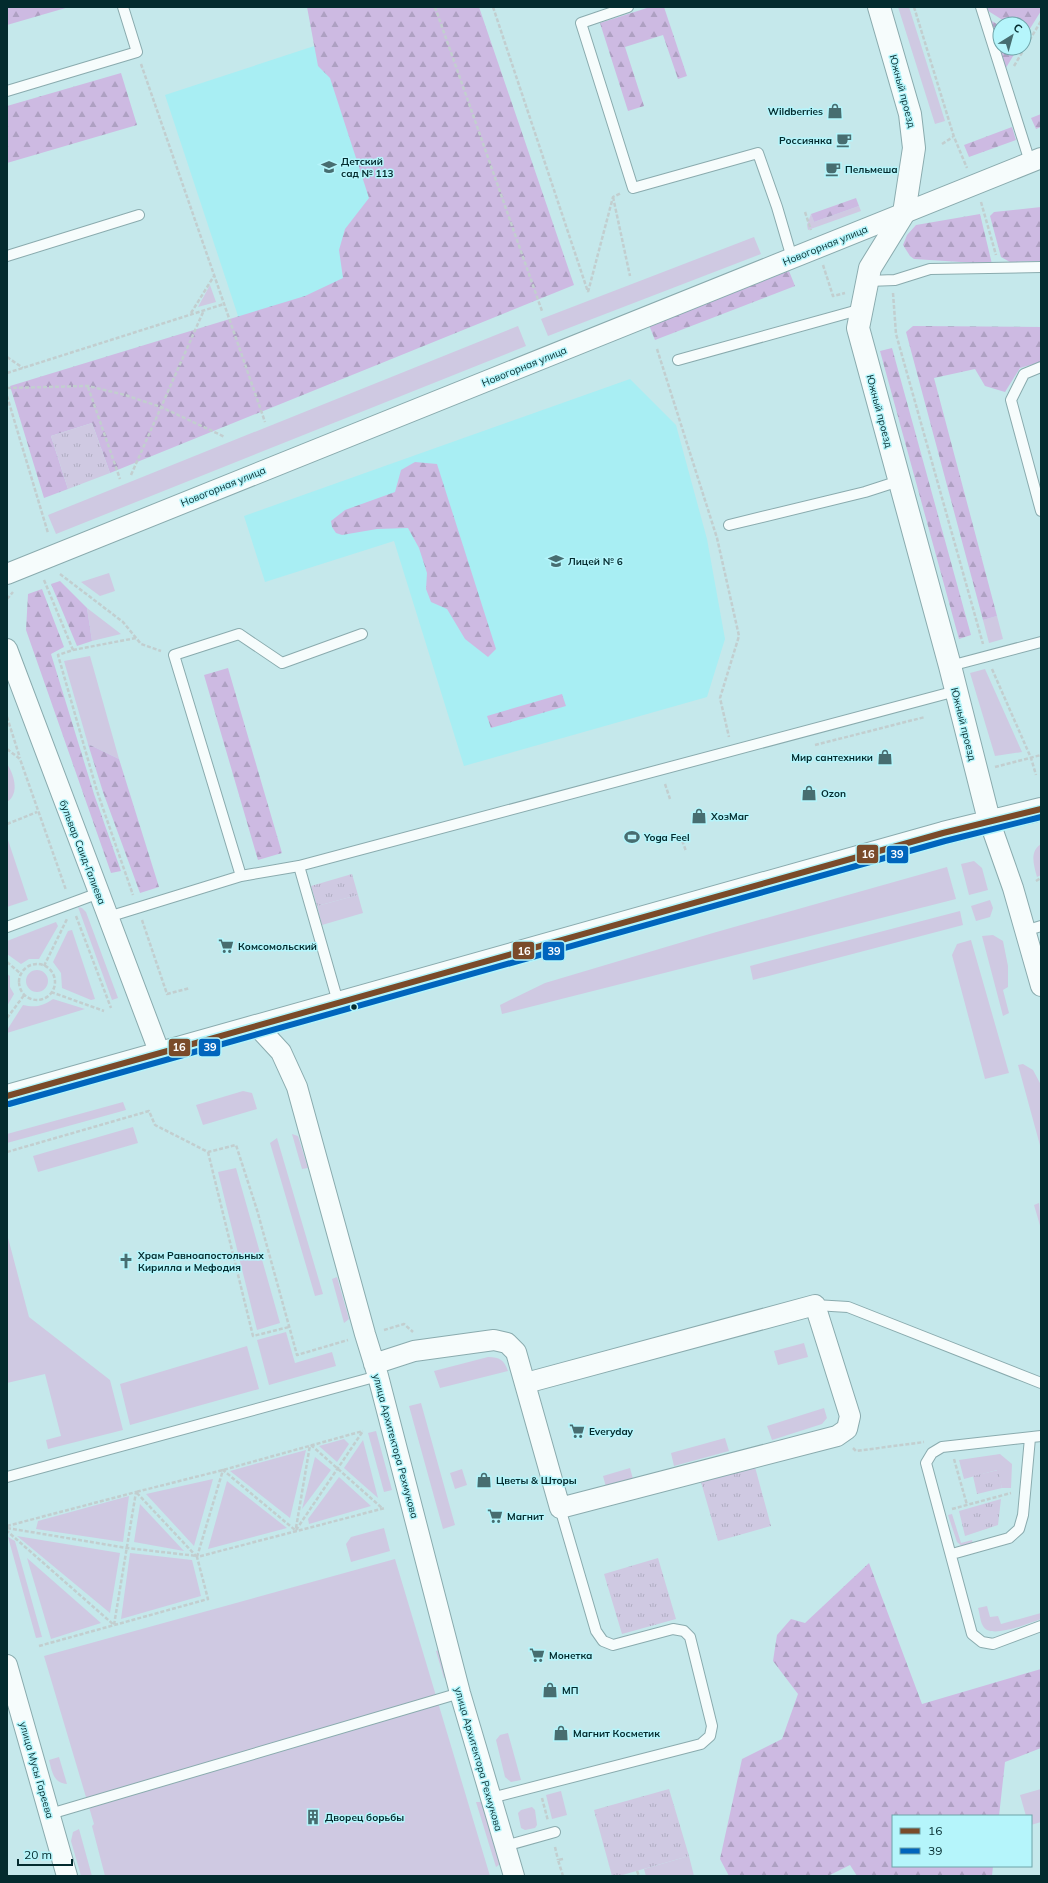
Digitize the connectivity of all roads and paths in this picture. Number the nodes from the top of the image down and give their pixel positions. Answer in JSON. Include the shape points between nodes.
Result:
{"nodes":[{"id":1,"x":124,"y":7,"type":"edge"},
{"id":2,"x":435,"y":7,"type":"edge"},
{"id":3,"x":493,"y":7,"type":"edge"},
{"id":4,"x":628,"y":7,"type":"edge"},
{"id":5,"x":879,"y":7,"type":"edge"},
{"id":6,"x":914,"y":7,"type":"edge"},
{"id":7,"x":981,"y":7,"type":"edge"},
{"id":8,"x":1041,"y":21,"type":"edge"},
{"id":9,"x":1032,"y":36,"type":"edge"},
{"id":10,"x":137,"y":52,"type":"junction"},
{"id":11,"x":1020,"y":56,"type":"edge"},
{"id":12,"x":1004,"y":82,"type":"junction"},
{"id":13,"x":7,"y":91,"type":"edge"},
{"id":14,"x":954,"y":137,"type":"junction"},
{"id":15,"x":942,"y":144,"type":"dead end"},
{"id":16,"x":1036,"y":160,"type":"edge"},
{"id":17,"x":975,"y":185,"type":"junction"},
{"id":18,"x":633,"y":188,"type":"junction"},
{"id":19,"x":613,"y":197,"type":"junction"},
{"id":20,"x":904,"y":213,"type":"junction"},
{"id":21,"x":139,"y":214,"type":"dead end"},
{"id":22,"x":7,"y":256,"type":"edge"},
{"id":23,"x":792,"y":258,"type":"junction"},
{"id":24,"x":1041,"y":267,"type":"edge"},
{"id":25,"x":1000,"y":268,"type":"junction"},
{"id":26,"x":214,"y":276,"type":"junction"},
{"id":27,"x":630,"y":276,"type":"dead end"},
{"id":28,"x":868,"y":281,"type":"junction"},
{"id":29,"x":893,"y":286,"type":"dead end"},
{"id":30,"x":224,"y":304,"type":"junction"},
{"id":31,"x":862,"y":308,"type":"junction"},
{"id":32,"x":204,"y":310,"type":"junction"},
{"id":33,"x":542,"y":311,"type":"dead end"},
{"id":34,"x":191,"y":313,"type":"junction"},
{"id":35,"x":657,"y":349,"type":"dead end"},
{"id":36,"x":7,"y":357,"type":"edge"},
{"id":37,"x":678,"y":360,"type":"dead end"},
{"id":38,"x":1041,"y":367,"type":"edge"},
{"id":39,"x":24,"y":368,"type":"junction"},
{"id":40,"x":7,"y":373,"type":"edge"},
{"id":41,"x":88,"y":386,"type":"junction"},
{"id":42,"x":7,"y":388,"type":"edge"},
{"id":43,"x":7,"y":396,"type":"edge"},
{"id":44,"x":161,"y":407,"type":"junction"},
{"id":45,"x":265,"y":422,"type":"dead end"},
{"id":46,"x":225,"y":437,"type":"dead end"},
{"id":47,"x":131,"y":475,"type":"dead end"},
{"id":48,"x":120,"y":479,"type":"dead end"},
{"id":49,"x":899,"y":481,"type":"junction"},
{"id":50,"x":1041,"y":511,"type":"edge"},
{"id":51,"x":729,"y":525,"type":"dead end"},
{"id":52,"x":48,"y":533,"type":"dead end"},
{"id":53,"x":7,"y":574,"type":"edge"},
{"id":54,"x":61,"y":574,"type":"dead end"},
{"id":55,"x":44,"y":580,"type":"dead end"},
{"id":56,"x":362,"y":634,"type":"dead end"},
{"id":57,"x":136,"y":638,"type":"junction"},
{"id":58,"x":1041,"y":642,"type":"edge"},
{"id":59,"x":984,"y":648,"type":"dead end"},
{"id":60,"x":7,"y":649,"type":"edge"},
{"id":61,"x":73,"y":650,"type":"junction"},
{"id":62,"x":174,"y":655,"type":"junction"},
{"id":63,"x":990,"y":662,"type":"dead end"},
{"id":64,"x":950,"y":666,"type":"junction"},
{"id":65,"x":956,"y":691,"type":"junction"},
{"id":66,"x":7,"y":718,"type":"edge"},
{"id":67,"x":7,"y":749,"type":"edge"},
{"id":68,"x":733,"y":751,"type":"junction"},
{"id":69,"x":1041,"y":756,"type":"edge"},
{"id":70,"x":1032,"y":758,"type":"junction"},
{"id":71,"x":20,"y":759,"type":"junction"},
{"id":72,"x":995,"y":767,"type":"dead end"},
{"id":73,"x":1036,"y":775,"type":"dead end"},
{"id":74,"x":665,"y":784,"type":"dead end"},
{"id":75,"x":670,"y":799,"type":"dead end"},
{"id":76,"x":1041,"y":809,"type":"edge"},
{"id":77,"x":989,"y":820,"type":"junction"},
{"id":78,"x":7,"y":824,"type":"edge"},
{"id":79,"x":680,"y":835,"type":"dead end"},
{"id":80,"x":686,"y":851,"type":"dead end"},
{"id":81,"x":299,"y":866,"type":"junction"},
{"id":82,"x":241,"y":876,"type":"junction"},
{"id":83,"x":1041,"y":878,"type":"edge"},
{"id":84,"x":1036,"y":881,"type":"dead end"},
{"id":85,"x":98,"y":893,"type":"junction"},
{"id":86,"x":138,"y":909,"type":"junction"},
{"id":87,"x":70,"y":913,"type":"dead end"},
{"id":88,"x":108,"y":917,"type":"junction"},
{"id":89,"x":7,"y":927,"type":"edge"},
{"id":90,"x":1033,"y":928,"type":"edge"},
{"id":91,"x":7,"y":962,"type":"edge"},
{"id":92,"x":44,"y":966,"type":"junction"},
{"id":93,"x":21,"y":974,"type":"junction"},
{"id":94,"x":1041,"y":986,"type":"edge"},
{"id":95,"x":190,"y":988,"type":"dead end"},
{"id":96,"x":51,"y":992,"type":"junction"},
{"id":97,"x":25,"y":994,"type":"junction"},
{"id":98,"x":338,"y":1002,"type":"junction"},
{"id":99,"x":104,"y":1011,"type":"dead end"},
{"id":100,"x":7,"y":1018,"type":"edge"},
{"id":101,"x":257,"y":1026,"type":"junction"},
{"id":102,"x":160,"y":1054,"type":"junction"},
{"id":103,"x":7,"y":1096,"type":"edge"},
{"id":104,"x":7,"y":1152,"type":"edge"},
{"id":105,"x":208,"y":1152,"type":"junction"},
{"id":106,"x":815,"y":1305,"type":"junction"},
{"id":107,"x":289,"y":1327,"type":"junction"},
{"id":108,"x":338,"y":1344,"type":"dead end"},
{"id":109,"x":376,"y":1370,"type":"junction"},
{"id":110,"x":1041,"y":1382,"type":"edge"},
{"id":111,"x":526,"y":1383,"type":"junction"},
{"id":112,"x":1041,"y":1436,"type":"edge"},
{"id":113,"x":1030,"y":1438,"type":"junction"},
{"id":114,"x":310,"y":1445,"type":"junction"},
{"id":115,"x":951,"y":1446,"type":"junction"},
{"id":116,"x":338,"y":1469,"type":"junction"},
{"id":117,"x":223,"y":1470,"type":"junction"},
{"id":118,"x":7,"y":1476,"type":"edge"},
{"id":119,"x":1025,"y":1489,"type":"junction"},
{"id":120,"x":136,"y":1492,"type":"junction"},
{"id":121,"x":967,"y":1505,"type":"junction"},
{"id":122,"x":560,"y":1508,"type":"junction"},
{"id":123,"x":940,"y":1512,"type":"junction"},
{"id":124,"x":7,"y":1526,"type":"edge"},
{"id":125,"x":295,"y":1530,"type":"junction"},
{"id":126,"x":7,"y":1531,"type":"edge"},
{"id":127,"x":127,"y":1548,"type":"junction"},
{"id":128,"x":952,"y":1554,"type":"junction"},
{"id":129,"x":197,"y":1557,"type":"junction"},
{"id":130,"x":114,"y":1625,"type":"junction"},
{"id":131,"x":1041,"y":1626,"type":"edge"},
{"id":132,"x":39,"y":1646,"type":"dead end"},
{"id":133,"x":7,"y":1665,"type":"edge"},
{"id":134,"x":460,"y":1693,"type":"junction"},
{"id":135,"x":539,"y":1786,"type":"junction"},
{"id":136,"x":492,"y":1798,"type":"junction"},
{"id":137,"x":50,"y":1814,"type":"junction"},
{"id":138,"x":553,"y":1832,"type":"junction"},
{"id":139,"x":505,"y":1846,"type":"junction"},
{"id":140,"x":563,"y":1859,"type":"dead end"},
{"id":141,"x":558,"y":1860,"type":"junction"},
{"id":142,"x":637,"y":1871,"type":"dead end"},
{"id":143,"x":67,"y":1876,"type":"edge"},
{"id":144,"x":514,"y":1876,"type":"edge"},
{"id":145,"x":563,"y":1876,"type":"edge"},
{"id":146,"x":639,"y":1876,"type":"edge"}],
"edges":[{"from":1,"to":10,"type":"lane"},
{"from":2,"to":33,"type":"path"},
{"from":3,"to":19,"type":"path","via":[[588,292]]},
{"from":4,"to":18,"type":"lane","via":[[580,23]]},
{"from":5,"to":20,"type":"main road","name":"Южный проезд","via":[[913,132],[914,148]]},
{"from":6,"to":14,"type":"path"},
{"from":7,"to":12,"type":"lane"},
{"from":8,"to":9,"type":"path"},
{"from":10,"to":13,"type":"lane"},
{"from":10,"to":26,"type":"path"},
{"from":11,"to":12,"type":"path"},
{"from":12,"to":16,"type":"lane"},
{"from":14,"to":15,"type":"path"},
{"from":14,"to":17,"type":"path"},
{"from":16,"to":17,"type":"street","name":"Новогорная улица"},
{"from":17,"to":20,"type":"street","name":"Новогорная улица"},
{"from":17,"to":25,"type":"path"},
{"from":18,"to":19,"type":"path"},
{"from":18,"to":23,"type":"lane","via":[[758,153]]},
{"from":19,"to":27,"type":"path"},
{"from":20,"to":23,"type":"street","name":"Новогорная улица"},
{"from":20,"to":28,"type":"main road","name":"Южный проезд","via":[[870,268]]},
{"from":21,"to":22,"type":"lane"},
{"from":23,"to":53,"type":"street","name":"Новогорная улица"},
{"from":24,"to":25,"type":"lane"},
{"from":25,"to":28,"type":"lane","via":[[930,269],[895,280]]},
{"from":26,"to":30,"type":"path"},
{"from":26,"to":34,"type":"path"},
{"from":28,"to":31,"type":"main road","name":"Южный проезд"},
{"from":29,"to":59,"type":"path","via":[[896,334]]},
{"from":30,"to":32,"type":"path"},
{"from":30,"to":45,"type":"path"},
{"from":31,"to":37,"type":"lane"},
{"from":31,"to":49,"type":"main road","name":"Южный проезд","via":[[858,328]]},
{"from":32,"to":34,"type":"path"},
{"from":32,"to":44,"type":"path"},
{"from":34,"to":39,"type":"path"},
{"from":35,"to":68,"type":"path","via":[[717,538],[739,636],[720,698]]},
{"from":36,"to":39,"type":"path"},
{"from":38,"to":50,"type":"lane","via":[[1024,374],[1011,400]]},
{"from":39,"to":40,"type":"path"},
{"from":41,"to":42,"type":"path"},
{"from":41,"to":44,"type":"path"},
{"from":41,"to":48,"type":"path"},
{"from":43,"to":52,"type":"path"},
{"from":44,"to":46,"type":"path"},
{"from":44,"to":47,"type":"path"},
{"from":49,"to":51,"type":"lane","via":[[865,492]]},
{"from":49,"to":64,"type":"main road","name":"Южный проезд"},
{"from":54,"to":57,"type":"path","via":[[123,622]]},
{"from":55,"to":61,"type":"path"},
{"from":56,"to":62,"type":"lane","via":[[282,663],[239,634]]},
{"from":57,"to":61,"type":"path"},
{"from":57,"to":62,"type":"path","via":[[141,644]]},
{"from":58,"to":64,"type":"lane"},
{"from":60,"to":85,"type":"street","name":"бульвар Саид-Галиева"},
{"from":61,"to":86,"type":"path","via":[[58,655],[97,791]]},
{"from":62,"to":82,"type":"lane"},
{"from":63,"to":70,"type":"path"},
{"from":64,"to":65,"type":"main road","name":"Южный проезд"},
{"from":65,"to":68,"type":"lane"},
{"from":65,"to":77,"type":"main road","name":"Южный проезд"},
{"from":66,"to":71,"type":"path"},
{"from":67,"to":71,"type":"path"},
{"from":68,"to":81,"type":"lane"},
{"from":69,"to":70,"type":"path"},
{"from":70,"to":72,"type":"path"},
{"from":70,"to":73,"type":"path"},
{"from":71,"to":78,"type":"path","via":[[38,812]]},
{"from":74,"to":75,"type":"path"},
{"from":76,"to":77,"type":"main road"},
{"from":77,"to":90,"type":"street","via":[[1012,888]]},
{"from":77,"to":98,"type":"main road"},
{"from":79,"to":80,"type":"path"},
{"from":81,"to":82,"type":"lane"},
{"from":81,"to":98,"type":"lane"},
{"from":82,"to":86,"type":"lane"},
{"from":83,"to":84,"type":"path"},
{"from":85,"to":88,"type":"street","name":"бульвар Саид-Галиева"},
{"from":85,"to":89,"type":"lane"},
{"from":86,"to":88,"type":"lane"},
{"from":86,"to":95,"type":"path","via":[[167,994]]},
{"from":87,"to":92,"type":"path"},
{"from":88,"to":102,"type":"street","name":"бульвар Саид-Галиева"},
{"from":90,"to":94,"type":"street"},
{"from":91,"to":93,"type":"path"},
{"from":92,"to":93,"type":"path","via":[[34,964]]},
{"from":92,"to":96,"type":"path","via":[[49,968],[54,977]]},
{"from":93,"to":97,"type":"path","via":[[20,984]]},
{"from":96,"to":97,"type":"path","via":[[39,1000],[29,998]]},
{"from":96,"to":99,"type":"path"},
{"from":97,"to":100,"type":"path"},
{"from":98,"to":101,"type":"main road"},
{"from":101,"to":102,"type":"main road"},
{"from":101,"to":109,"type":"street","name":"улица Архитектора Рехмукова","via":[[281,1052],[297,1087]]},
{"from":102,"to":103,"type":"main road"},
{"from":104,"to":105,"type":"path","via":[[149,1111],[156,1126]]},
{"from":105,"to":107,"type":"path","via":[[236,1145]]},
{"from":105,"to":107,"type":"path","via":[[253,1336]]},
{"from":106,"to":110,"type":"lane","via":[[848,1307]]},
{"from":106,"to":111,"type":"street"},
{"from":106,"to":122,"type":"street","via":[[850,1416],[847,1429],[837,1436]]},
{"from":107,"to":108,"type":"path","via":[[297,1355]]},
{"from":109,"to":111,"type":"street","via":[[414,1351],[494,1340],[507,1342],[516,1352]]},
{"from":109,"to":118,"type":"lane"},
{"from":109,"to":134,"type":"street","name":"улица Архитектора Рехмукова"},
{"from":111,"to":122,"type":"street"},
{"from":112,"to":113,"type":"lane"},
{"from":113,"to":115,"type":"lane"},
{"from":113,"to":119,"type":"lane"},
{"from":114,"to":116,"type":"path"},
{"from":114,"to":116,"type":"path","via":[[363,1431]]},
{"from":114,"to":117,"type":"path"},
{"from":114,"to":125,"type":"path"},
{"from":115,"to":121,"type":"path"},
{"from":115,"to":123,"type":"lane","via":[[942,1447],[932,1453],[926,1463]]},
{"from":116,"to":125,"type":"path"},
{"from":116,"to":125,"type":"path","via":[[384,1508]]},
{"from":117,"to":120,"type":"path"},
{"from":117,"to":125,"type":"path"},
{"from":117,"to":129,"type":"path"},
{"from":119,"to":121,"type":"path"},
{"from":119,"to":128,"type":"lane","via":[[1020,1528],[1009,1538]]},
{"from":120,"to":124,"type":"path"},
{"from":120,"to":127,"type":"path"},
{"from":120,"to":129,"type":"path"},
{"from":121,"to":123,"type":"path"},
{"from":122,"to":135,"type":"lane","via":[[596,1630],[603,1642],[613,1645],[673,1629],[684,1630],[690,1637],[712,1726],[710,1736],[701,1744]]},
{"from":123,"to":128,"type":"lane"},
{"from":124,"to":127,"type":"path"},
{"from":125,"to":129,"type":"path"},
{"from":126,"to":130,"type":"path"},
{"from":127,"to":129,"type":"path"},
{"from":127,"to":130,"type":"path"},
{"from":128,"to":131,"type":"lane","via":[[972,1634],[982,1642],[993,1644]]},
{"from":129,"to":130,"type":"path","via":[[208,1599]]},
{"from":130,"to":132,"type":"path"},
{"from":133,"to":137,"type":"street","name":"улица Мусы Гареева"},
{"from":134,"to":136,"type":"street","name":"улица Архитектора Рехмукова"},
{"from":134,"to":137,"type":"lane"},
{"from":135,"to":136,"type":"lane"},
{"from":135,"to":138,"type":"path"},
{"from":136,"to":139,"type":"street","name":"улица Архитектора Рехмукова"},
{"from":137,"to":143,"type":"street","name":"улица Мусы Гареева"},
{"from":138,"to":139,"type":"lane"},
{"from":138,"to":141,"type":"path"},
{"from":139,"to":144,"type":"street","name":"улица Архитектора Рехмукова"},
{"from":140,"to":141,"type":"path"},
{"from":141,"to":145,"type":"path"},
{"from":142,"to":146,"type":"path"}]}
